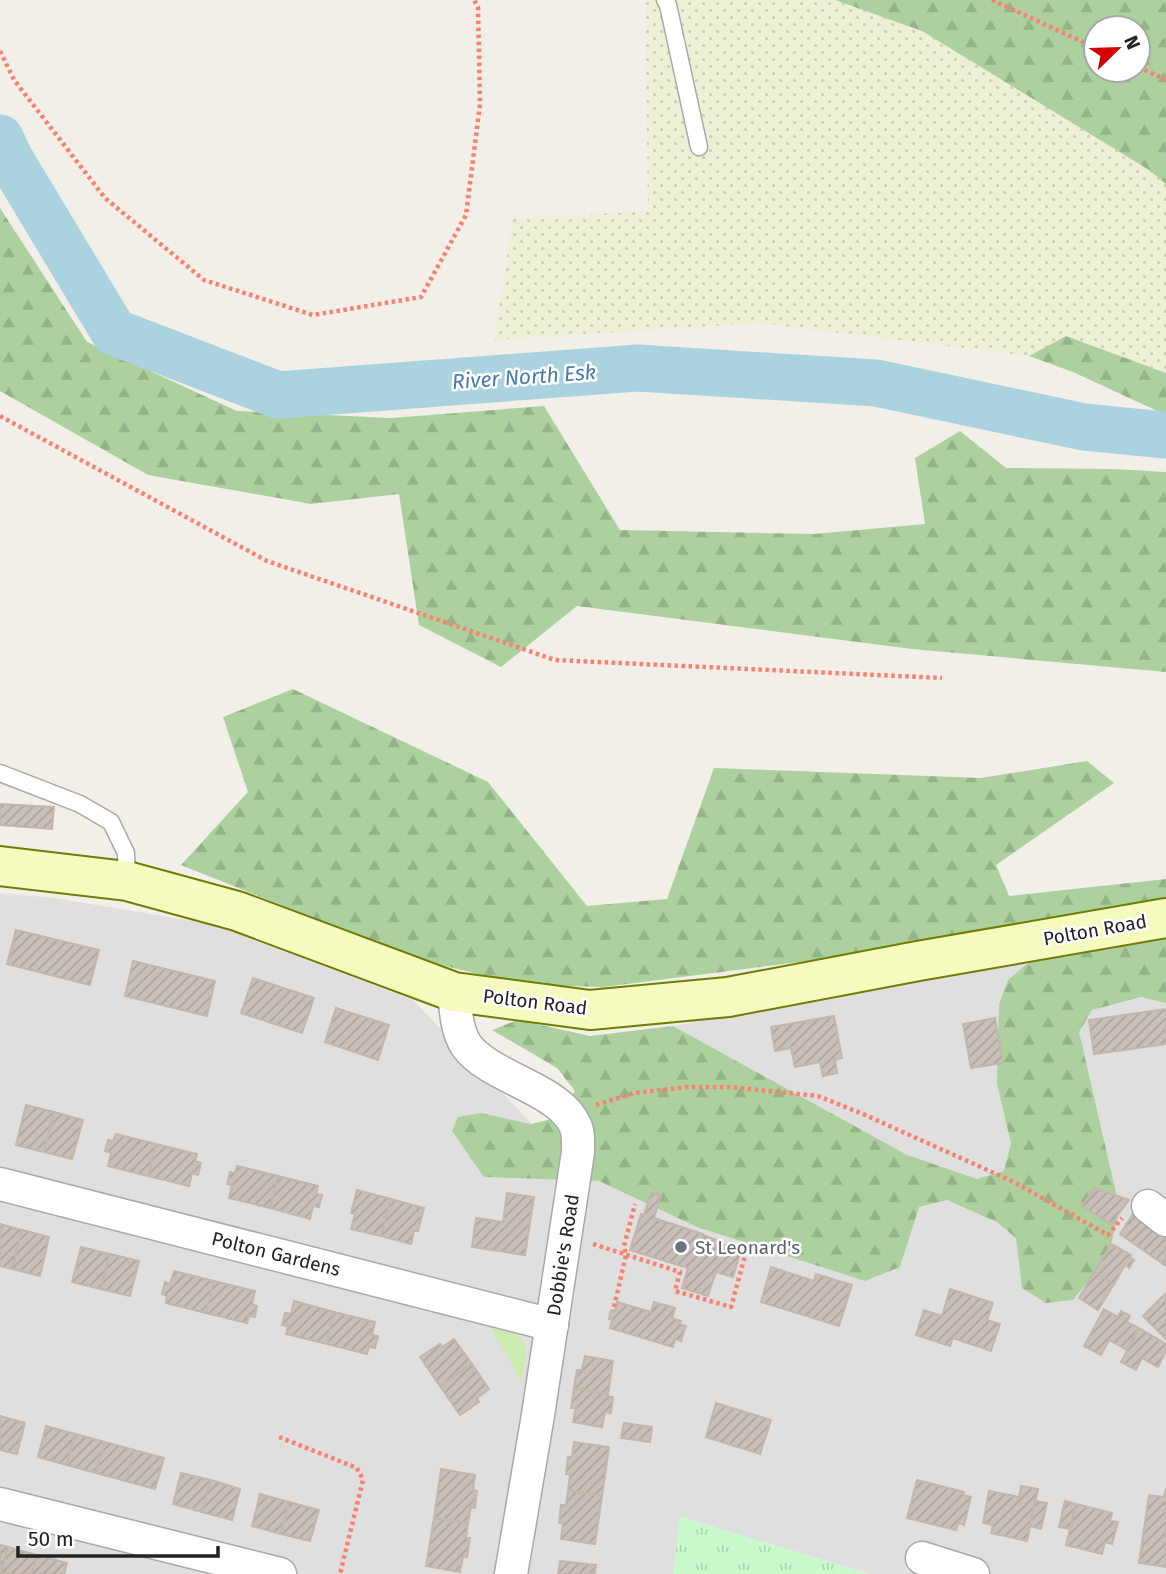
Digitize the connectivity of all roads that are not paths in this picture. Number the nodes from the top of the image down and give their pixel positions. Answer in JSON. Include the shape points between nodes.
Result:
{"nodes":[{"id":1,"x":665,"y":0,"type":"edge"},
{"id":2,"x":699,"y":147,"type":"dead end"},
{"id":3,"x":0,"y":773,"type":"edge"},
{"id":4,"x":0,"y":866,"type":"edge"},
{"id":5,"x":127,"y":881,"type":"junction"},
{"id":6,"x":1166,"y":918,"type":"edge"},
{"id":7,"x":454,"y":992,"type":"junction"},
{"id":8,"x":0,"y":1184,"type":"edge"},
{"id":9,"x":552,"y":1325,"type":"junction"},
{"id":10,"x":0,"y":1504,"type":"edge"},
{"id":11,"x":922,"y":1558,"type":"dead end"},
{"id":12,"x":194,"y":1564,"type":"edge"},
{"id":13,"x":280,"y":1574,"type":"edge"},
{"id":14,"x":511,"y":1574,"type":"edge"},
{"id":15,"x":973,"y":1574,"type":"edge"}],
"edges":[{"from":1,"to":2,"type":"lane"},
{"from":3,"to":5,"type":"lane","via":[[80,804],[110,822],[126,853]]},
{"from":4,"to":5,"type":"street","name":"Polton Road"},
{"from":5,"to":7,"type":"street","name":"Polton Road","via":[[237,911]]},
{"from":6,"to":7,"type":"street","name":"Polton Road","via":[[727,998],[590,1010]]},
{"from":7,"to":9,"type":"street","name":"Dobbie's Road","via":[[457,1021],[467,1046],[479,1058],[560,1105],[575,1126],[578,1152]]},
{"from":8,"to":9,"type":"street","name":"Polton Gardens"},
{"from":9,"to":14,"type":"street","name":"Dobbie's Road"},
{"from":10,"to":12,"type":"street"},
{"from":11,"to":15,"type":"street"},
{"from":12,"to":13,"type":"street"}]}
